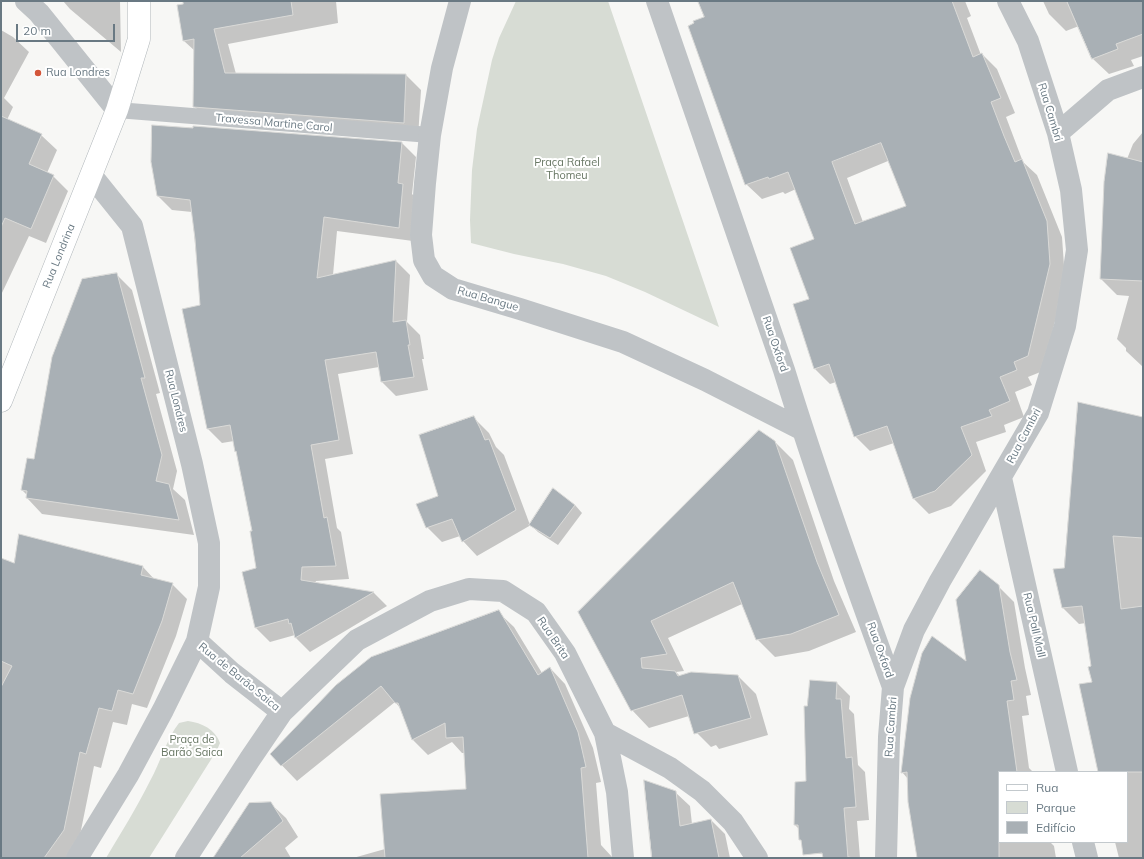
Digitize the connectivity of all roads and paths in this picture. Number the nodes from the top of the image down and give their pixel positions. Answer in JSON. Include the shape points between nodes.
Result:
{"nodes":[{"id":1,"x":26,"y":1,"type":"edge"},
{"id":2,"x":139,"y":1,"type":"edge"},
{"id":3,"x":460,"y":1,"type":"edge"},
{"id":4,"x":657,"y":1,"type":"edge"},
{"id":5,"x":1008,"y":1,"type":"edge"},
{"id":6,"x":1143,"y":77,"type":"edge"},
{"id":7,"x":117,"y":110,"type":"junction"},
{"id":8,"x":1058,"y":133,"type":"junction"},
{"id":9,"x":430,"y":135,"type":"junction"},
{"id":10,"x":92,"y":175,"type":"junction"},
{"id":11,"x":1,"y":400,"type":"edge"},
{"id":12,"x":803,"y":430,"type":"junction"},
{"id":13,"x":1001,"y":478,"type":"junction"},
{"id":14,"x":197,"y":641,"type":"junction"},
{"id":15,"x":894,"y":687,"type":"junction"},
{"id":16,"x":282,"y":712,"type":"junction"},
{"id":17,"x":605,"y":733,"type":"junction"},
{"id":18,"x":1067,"y":771,"type":"edge"},
{"id":19,"x":1083,"y":843,"type":"edge"},
{"id":20,"x":77,"y":858,"type":"edge"},
{"id":21,"x":186,"y":858,"type":"edge"},
{"id":22,"x":623,"y":858,"type":"edge"},
{"id":23,"x":757,"y":858,"type":"edge"},
{"id":24,"x":886,"y":858,"type":"edge"},
{"id":25,"x":1086,"y":858,"type":"edge"}],
"edges":[{"from":1,"to":7,"type":"street","via":[[39,13]]},
{"from":2,"to":7,"type":"street","name":"Rua Londrina","via":[[139,39]]},
{"from":3,"to":9,"type":"street","name":"Rua Bangue","via":[[442,68]]},
{"from":4,"to":12,"type":"street","name":"Rua Oxford"},
{"from":5,"to":8,"type":"street","name":"Rua Cambri","via":[[1028,42]]},
{"from":6,"to":8,"type":"street","via":[[1108,90]]},
{"from":7,"to":9,"type":"lane","name":"Travessa Martine Carol"},
{"from":7,"to":10,"type":"street","name":"Rua Londrina"},
{"from":8,"to":13,"type":"street","name":"Rua Cambri","via":[[1071,190],[1077,250],[1065,326],[1038,413]]},
{"from":9,"to":12,"type":"street","name":"Rua Bangue","via":[[421,235],[424,260],[433,276],[453,289],[623,342]]},
{"from":10,"to":11,"type":"street","name":"Rua Londrina"},
{"from":10,"to":14,"type":"street","name":"Rua Londres","via":[[132,226],[192,464],[209,543],[209,587]]},
{"from":12,"to":15,"type":"street","name":"Rua Oxford"},
{"from":13,"to":15,"type":"street","name":"Rua Cambri","via":[[914,630]]},
{"from":13,"to":18,"type":"street","name":"Rua Pall Mall"},
{"from":14,"to":16,"type":"street","name":"Rua de Barão Saica","via":[[232,673]]},
{"from":14,"to":20,"type":"street","name":"Rua de Barão Saica","via":[[128,774]]},
{"from":15,"to":24,"type":"street","name":"Rua Cambri","via":[[889,737]]},
{"from":16,"to":17,"type":"street","name":"Rua Brita","via":[[357,640],[430,601],[469,589],[503,591],[536,612],[565,653]]},
{"from":16,"to":21,"type":"street","name":"Rua de Barão Saica"},
{"from":17,"to":22,"type":"street","name":"Rua Brita","via":[[617,792]]},
{"from":17,"to":23,"type":"street","via":[[670,768],[702,791],[733,822]]},
{"from":19,"to":25,"type":"street"}]}
